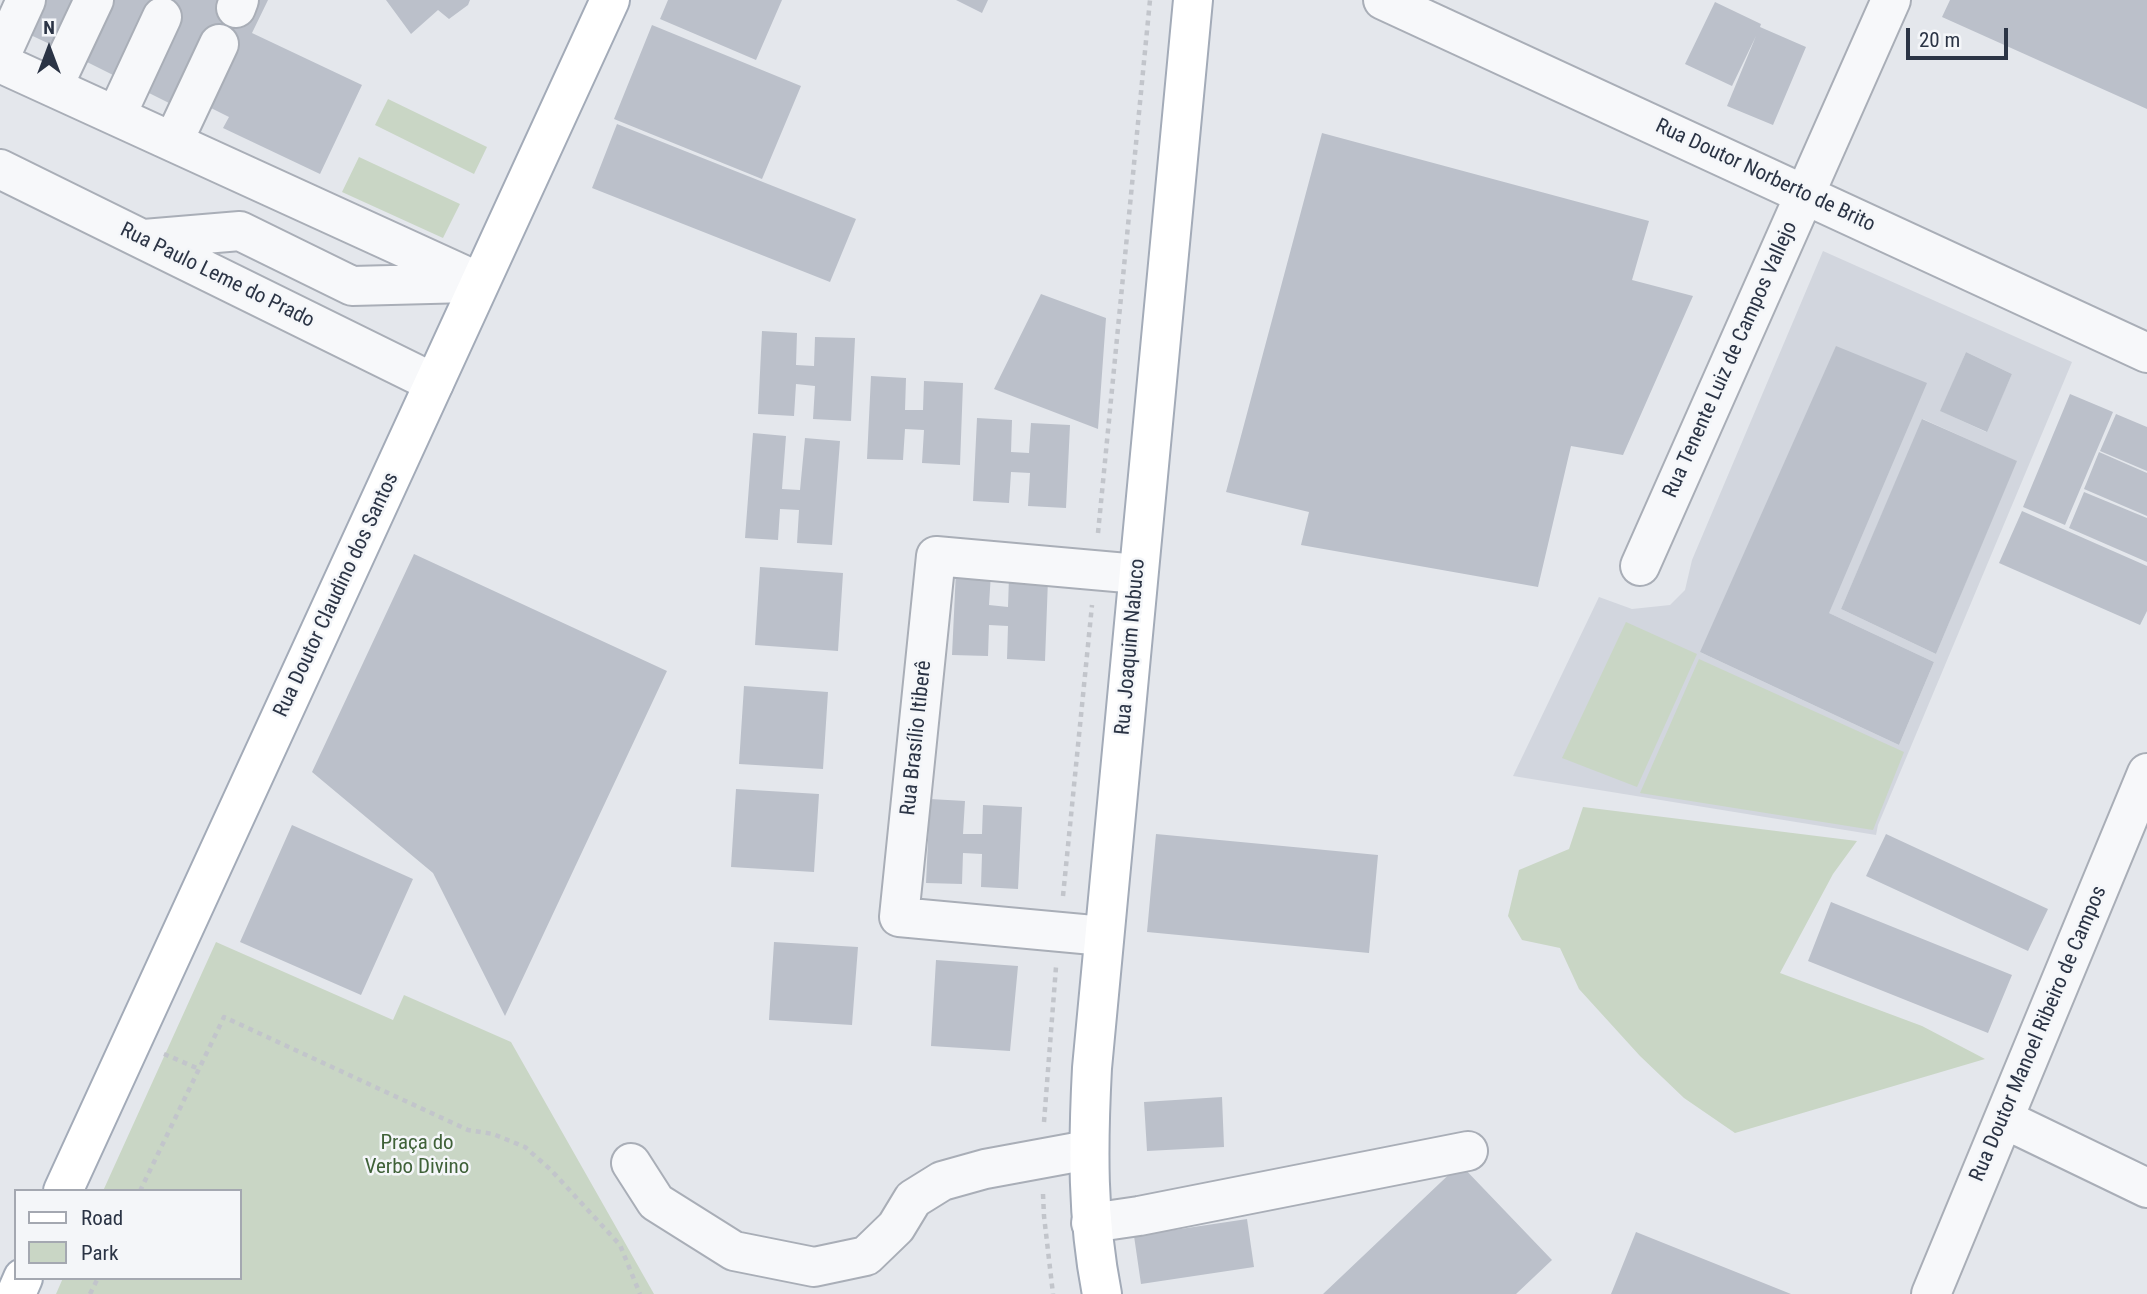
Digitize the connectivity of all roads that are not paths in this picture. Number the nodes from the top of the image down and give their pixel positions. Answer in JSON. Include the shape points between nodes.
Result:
{"nodes":[{"id":1,"x":26,"y":0,"type":"edge"},
{"id":2,"x":94,"y":0,"type":"edge"},
{"id":3,"x":610,"y":0,"type":"edge"},
{"id":4,"x":1193,"y":0,"type":"edge"},
{"id":5,"x":1383,"y":0,"type":"edge"},
{"id":6,"x":1891,"y":0,"type":"edge"},
{"id":7,"x":162,"y":17,"type":"dead end"},
{"id":8,"x":219,"y":44,"type":"dead end"},
{"id":9,"x":0,"y":57,"type":"edge"},
{"id":10,"x":0,"y":63,"type":"edge"},
{"id":11,"x":53,"y":87,"type":"junction"},
{"id":12,"x":116,"y":116,"type":"junction"},
{"id":13,"x":173,"y":142,"type":"junction"},
{"id":14,"x":0,"y":169,"type":"edge"},
{"id":15,"x":1804,"y":195,"type":"junction"},
{"id":16,"x":142,"y":239,"type":"junction"},
{"id":17,"x":479,"y":282,"type":"junction"},
{"id":18,"x":2147,"y":353,"type":"edge"},
{"id":19,"x":434,"y":383,"type":"junction"},
{"id":20,"x":1640,"y":566,"type":"dead end"},
{"id":21,"x":1138,"y":574,"type":"junction"},
{"id":22,"x":2147,"y":773,"type":"edge"},
{"id":23,"x":1104,"y":936,"type":"junction"},
{"id":24,"x":2004,"y":1119,"type":"junction"},
{"id":25,"x":1088,"y":1150,"type":"junction"},
{"id":26,"x":1468,"y":1151,"type":"dead end"},
{"id":27,"x":631,"y":1163,"type":"dead end"},
{"id":28,"x":2147,"y":1188,"type":"edge"},
{"id":29,"x":64,"y":1189,"type":"edge"},
{"id":30,"x":1091,"y":1223,"type":"junction"},
{"id":31,"x":1102,"y":1294,"type":"edge"},
{"id":32,"x":1931,"y":1294,"type":"edge"}],
"edges":[{"from":1,"to":9,"type":"street"},
{"from":2,"to":11,"type":"street"},
{"from":3,"to":17,"type":"main road","name":"Rua Doutor Claudino dos Santos"},
{"from":4,"to":21,"type":"main road","name":"Rua Joaquim Nabuco"},
{"from":5,"to":15,"type":"street","name":"Rua Doutor Norberto de Brito"},
{"from":6,"to":15,"type":"street","name":"Rua Tenente Luiz de Campos Vallejo"},
{"from":7,"to":12,"type":"street"},
{"from":8,"to":13,"type":"street"},
{"from":10,"to":11,"type":"street"},
{"from":11,"to":12,"type":"street"},
{"from":12,"to":13,"type":"street"},
{"from":13,"to":17,"type":"street"},
{"from":14,"to":16,"type":"street","name":"Rua Paulo Leme do Prado"},
{"from":15,"to":18,"type":"street","name":"Rua Doutor Norberto de Brito"},
{"from":15,"to":20,"type":"street","name":"Rua Tenente Luiz de Campos Vallejo"},
{"from":16,"to":17,"type":"street","via":[[240,231],[352,286]]},
{"from":16,"to":19,"type":"street","name":"Rua Paulo Leme do Prado"},
{"from":17,"to":19,"type":"main road","name":"Rua Doutor Claudino dos Santos"},
{"from":19,"to":29,"type":"main road","name":"Rua Doutor Claudino dos Santos"},
{"from":21,"to":23,"type":"main road","name":"Rua Joaquim Nabuco"},
{"from":21,"to":23,"type":"street","name":"Rua Brasílio Itiberê","via":[[936,556],[899,917]]},
{"from":22,"to":24,"type":"street","name":"Rua Doutor Manoel Ribeiro de Campos"},
{"from":23,"to":25,"type":"main road","name":"Rua Joaquim Nabuco"},
{"from":24,"to":28,"type":"street"},
{"from":24,"to":32,"type":"street","name":"Rua Doutor Manoel Ribeiro de Campos"},
{"from":25,"to":27,"type":"street","via":[[942,1181],[912,1199],[896,1227],[866,1256],[814,1267],[734,1251],[656,1202]]},
{"from":25,"to":30,"type":"main road","name":"Rua Joaquim Nabuco"},
{"from":26,"to":30,"type":"street"},
{"from":30,"to":31,"type":"main road","name":"Rua Joaquim Nabuco"}]}
